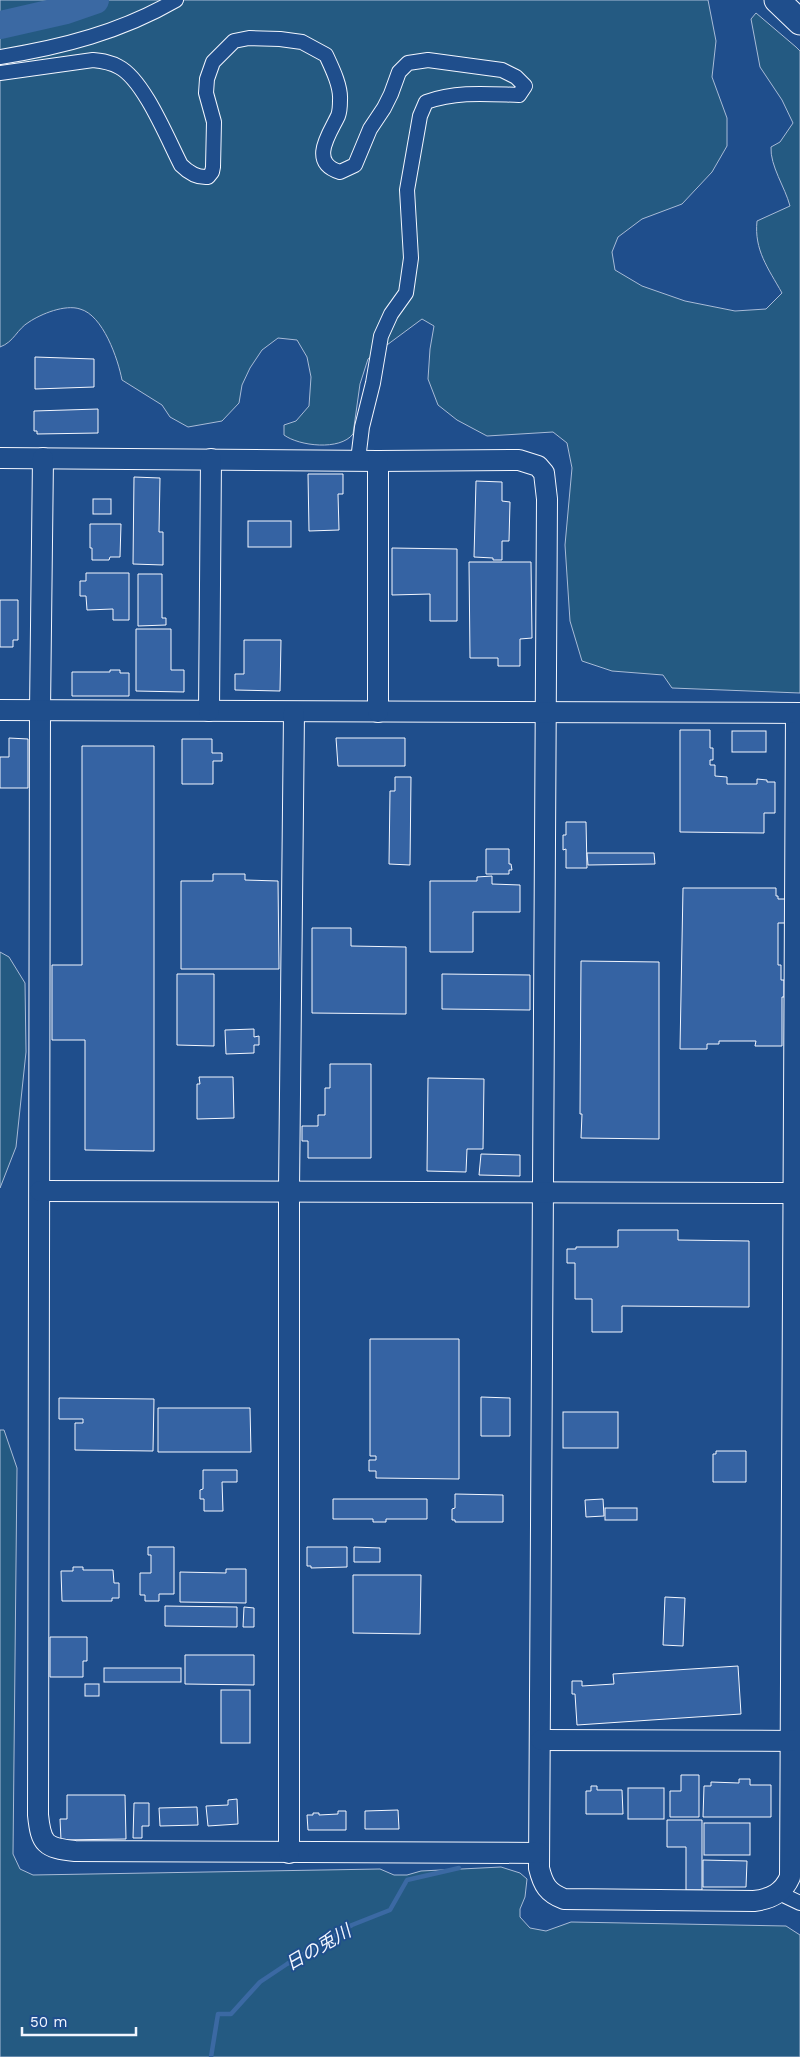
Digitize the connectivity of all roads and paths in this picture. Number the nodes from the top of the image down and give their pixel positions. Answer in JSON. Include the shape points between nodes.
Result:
{"nodes":[{"id":1,"x":176,"y":0,"type":"edge"},
{"id":2,"x":777,"y":0,"type":"edge"},
{"id":3,"x":800,"y":22,"type":"edge"},
{"id":4,"x":0,"y":57,"type":"edge"},
{"id":5,"x":0,"y":73,"type":"edge"},
{"id":6,"x":0,"y":458,"type":"edge"},
{"id":7,"x":43,"y":458,"type":"junction"},
{"id":8,"x":211,"y":459,"type":"junction"},
{"id":9,"x":358,"y":460,"type":"junction"},
{"id":10,"x":378,"y":461,"type":"junction"},
{"id":11,"x":0,"y":710,"type":"edge"},
{"id":12,"x":40,"y":710,"type":"junction"},
{"id":13,"x":209,"y":711,"type":"junction"},
{"id":14,"x":294,"y":712,"type":"junction"},
{"id":15,"x":378,"y":712,"type":"junction"},
{"id":16,"x":546,"y":712,"type":"junction"},
{"id":17,"x":798,"y":713,"type":"edge"},
{"id":18,"x":290,"y":1190,"type":"junction"},
{"id":19,"x":40,"y":1191,"type":"junction"},
{"id":20,"x":542,"y":1193,"type":"junction"},
{"id":21,"x":796,"y":1193,"type":"edge"},
{"id":22,"x":541,"y":1740,"type":"junction"},
{"id":23,"x":796,"y":1741,"type":"edge"},
{"id":24,"x":289,"y":1853,"type":"junction"},
{"id":25,"x":539,"y":1853,"type":"junction"},
{"id":26,"x":779,"y":1893,"type":"junction"},
{"id":27,"x":800,"y":1903,"type":"edge"}],
"edges":[{"from":1,"to":4,"type":"street","via":[[156,12],[98,35],[46,50]]},
{"from":2,"to":3,"type":"highway"},
{"from":5,"to":9,"type":"street","via":[[93,60],[120,67],[136,83],[151,106],[182,166],[188,173],[202,178],[212,172],[214,122],[206,93],[207,78],[213,62],[241,38],[302,42],[326,55],[340,98],[339,114],[323,144],[323,151],[328,165],[340,172],[355,165],[399,72],[408,64],[428,60],[502,70],[521,81],[525,86],[519,95],[465,93],[426,102],[420,116],[407,190],[411,258],[406,293],[390,314],[381,336]]},
{"from":6,"to":7,"type":"street"},
{"from":7,"to":8,"type":"street"},
{"from":7,"to":12,"type":"street"},
{"from":8,"to":9,"type":"street"},
{"from":8,"to":13,"type":"street"},
{"from":9,"to":10,"type":"street"},
{"from":10,"to":15,"type":"street"},
{"from":10,"to":16,"type":"street","via":[[519,460],[538,466],[544,472],[547,499]]},
{"from":11,"to":12,"type":"street"},
{"from":12,"to":13,"type":"street"},
{"from":12,"to":19,"type":"street"},
{"from":13,"to":14,"type":"street"},
{"from":14,"to":15,"type":"street"},
{"from":14,"to":18,"type":"street"},
{"from":15,"to":16,"type":"street"},
{"from":16,"to":17,"type":"street"},
{"from":16,"to":20,"type":"street"},
{"from":17,"to":21,"type":"street"},
{"from":18,"to":19,"type":"street"},
{"from":18,"to":20,"type":"street"},
{"from":18,"to":24,"type":"street"},
{"from":19,"to":24,"type":"street","via":[[40,1835],[44,1843],[53,1848],[75,1851]]},
{"from":20,"to":21,"type":"street"},
{"from":20,"to":22,"type":"street"},
{"from":21,"to":23,"type":"street"},
{"from":22,"to":23,"type":"street"},
{"from":22,"to":25,"type":"street"},
{"from":23,"to":26,"type":"street","via":[[792,1869],[786,1887]]},
{"from":24,"to":25,"type":"street"},
{"from":25,"to":26,"type":"street","via":[[539,1868],[547,1890],[564,1899],[754,1901]]},
{"from":26,"to":27,"type":"street"}]}
